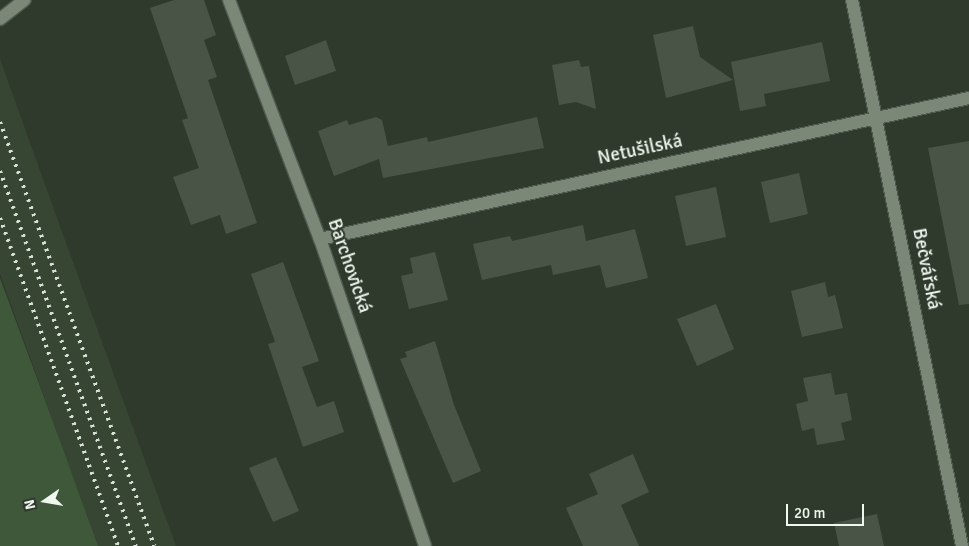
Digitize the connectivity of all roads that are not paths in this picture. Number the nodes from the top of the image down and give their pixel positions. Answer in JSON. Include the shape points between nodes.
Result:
{"nodes":[{"id":1,"x":24,"y":0,"type":"edge"},
{"id":2,"x":229,"y":0,"type":"edge"},
{"id":3,"x":852,"y":0,"type":"edge"},
{"id":4,"x":0,"y":18,"type":"edge"},
{"id":5,"x":969,"y":98,"type":"edge"},
{"id":6,"x":877,"y":117,"type":"junction"},
{"id":7,"x":320,"y":239,"type":"junction"},
{"id":8,"x":425,"y":546,"type":"edge"},
{"id":9,"x":962,"y":546,"type":"edge"}],
"edges":[{"from":1,"to":4,"type":"street"},
{"from":2,"to":7,"type":"street","name":"Barchovická"},
{"from":3,"to":6,"type":"street","name":"Bečvářská"},
{"from":5,"to":6,"type":"street","name":"Netušilská"},
{"from":6,"to":7,"type":"street","name":"Netušilská"},
{"from":6,"to":9,"type":"street","name":"Bečvářská"},
{"from":7,"to":8,"type":"street","name":"Barchovická"}]}
